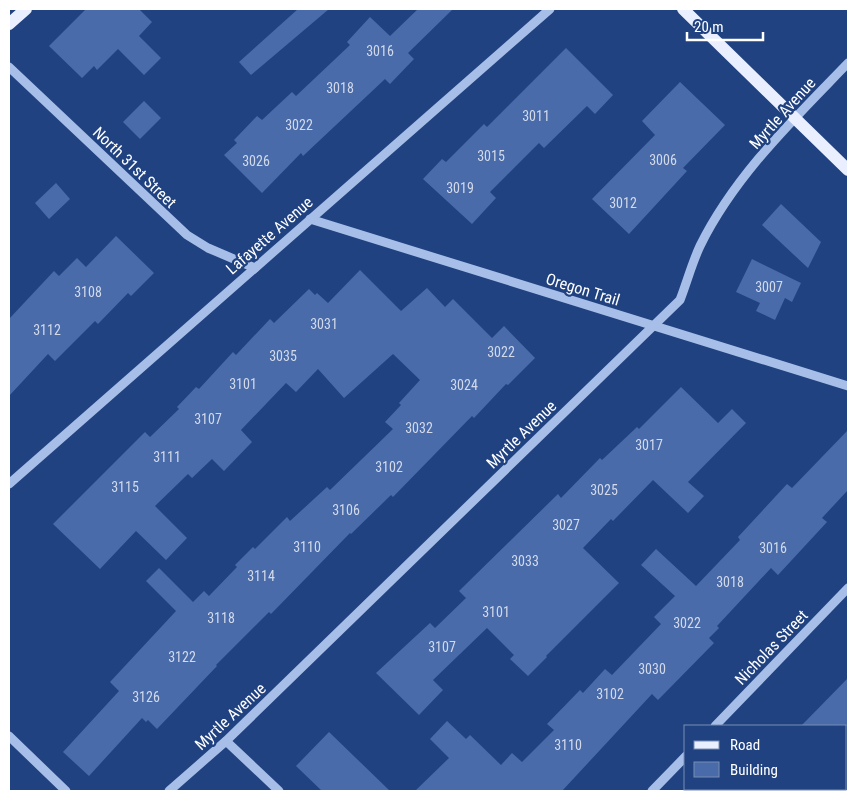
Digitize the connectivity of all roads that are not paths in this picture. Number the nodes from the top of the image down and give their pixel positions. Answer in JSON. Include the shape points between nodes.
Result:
{"nodes":[{"id":1,"x":26,"y":9,"type":"edge"},
{"id":2,"x":550,"y":9,"type":"edge"},
{"id":3,"x":683,"y":9,"type":"edge"},
{"id":4,"x":9,"y":24,"type":"edge"},
{"id":5,"x":848,"y":63,"type":"edge"},
{"id":6,"x":9,"y":67,"type":"edge"},
{"id":7,"x":795,"y":118,"type":"junction"},
{"id":8,"x":848,"y":170,"type":"edge"},
{"id":9,"x":310,"y":219,"type":"junction"},
{"id":10,"x":255,"y":268,"type":"junction"},
{"id":11,"x":654,"y":326,"type":"junction"},
{"id":12,"x":848,"y":386,"type":"edge"},
{"id":13,"x":9,"y":484,"type":"edge"},
{"id":14,"x":848,"y":588,"type":"edge"},
{"id":15,"x":716,"y":725,"type":"edge"},
{"id":16,"x":9,"y":736,"type":"edge"},
{"id":17,"x":226,"y":741,"type":"junction"},
{"id":18,"x":684,"y":758,"type":"edge"},
{"id":19,"x":66,"y":791,"type":"edge"},
{"id":20,"x":169,"y":791,"type":"edge"},
{"id":21,"x":279,"y":791,"type":"edge"},
{"id":22,"x":652,"y":791,"type":"edge"}],
"edges":[{"from":1,"to":4,"type":"main road"},
{"from":2,"to":9,"type":"street","name":"Lafayette Avenue"},
{"from":3,"to":7,"type":"main road"},
{"from":5,"to":7,"type":"street","name":"Myrtle Avenue"},
{"from":6,"to":10,"type":"street","name":"North 31st Street","via":[[187,235],[208,248]]},
{"from":7,"to":8,"type":"main road"},
{"from":7,"to":11,"type":"street","name":"Myrtle Avenue","via":[[724,204],[700,247],[680,300]]},
{"from":9,"to":10,"type":"street","name":"Lafayette Avenue"},
{"from":9,"to":11,"type":"street","name":"Oregon Trail"},
{"from":10,"to":13,"type":"street","name":"Lafayette Avenue"},
{"from":11,"to":12,"type":"street","name":"Oregon Trail"},
{"from":11,"to":17,"type":"street","name":"Myrtle Avenue"},
{"from":14,"to":15,"type":"street","name":"Nicholas Street"},
{"from":16,"to":19,"type":"street"},
{"from":17,"to":20,"type":"street","name":"Myrtle Avenue"},
{"from":17,"to":21,"type":"street"},
{"from":18,"to":22,"type":"street"}]}
